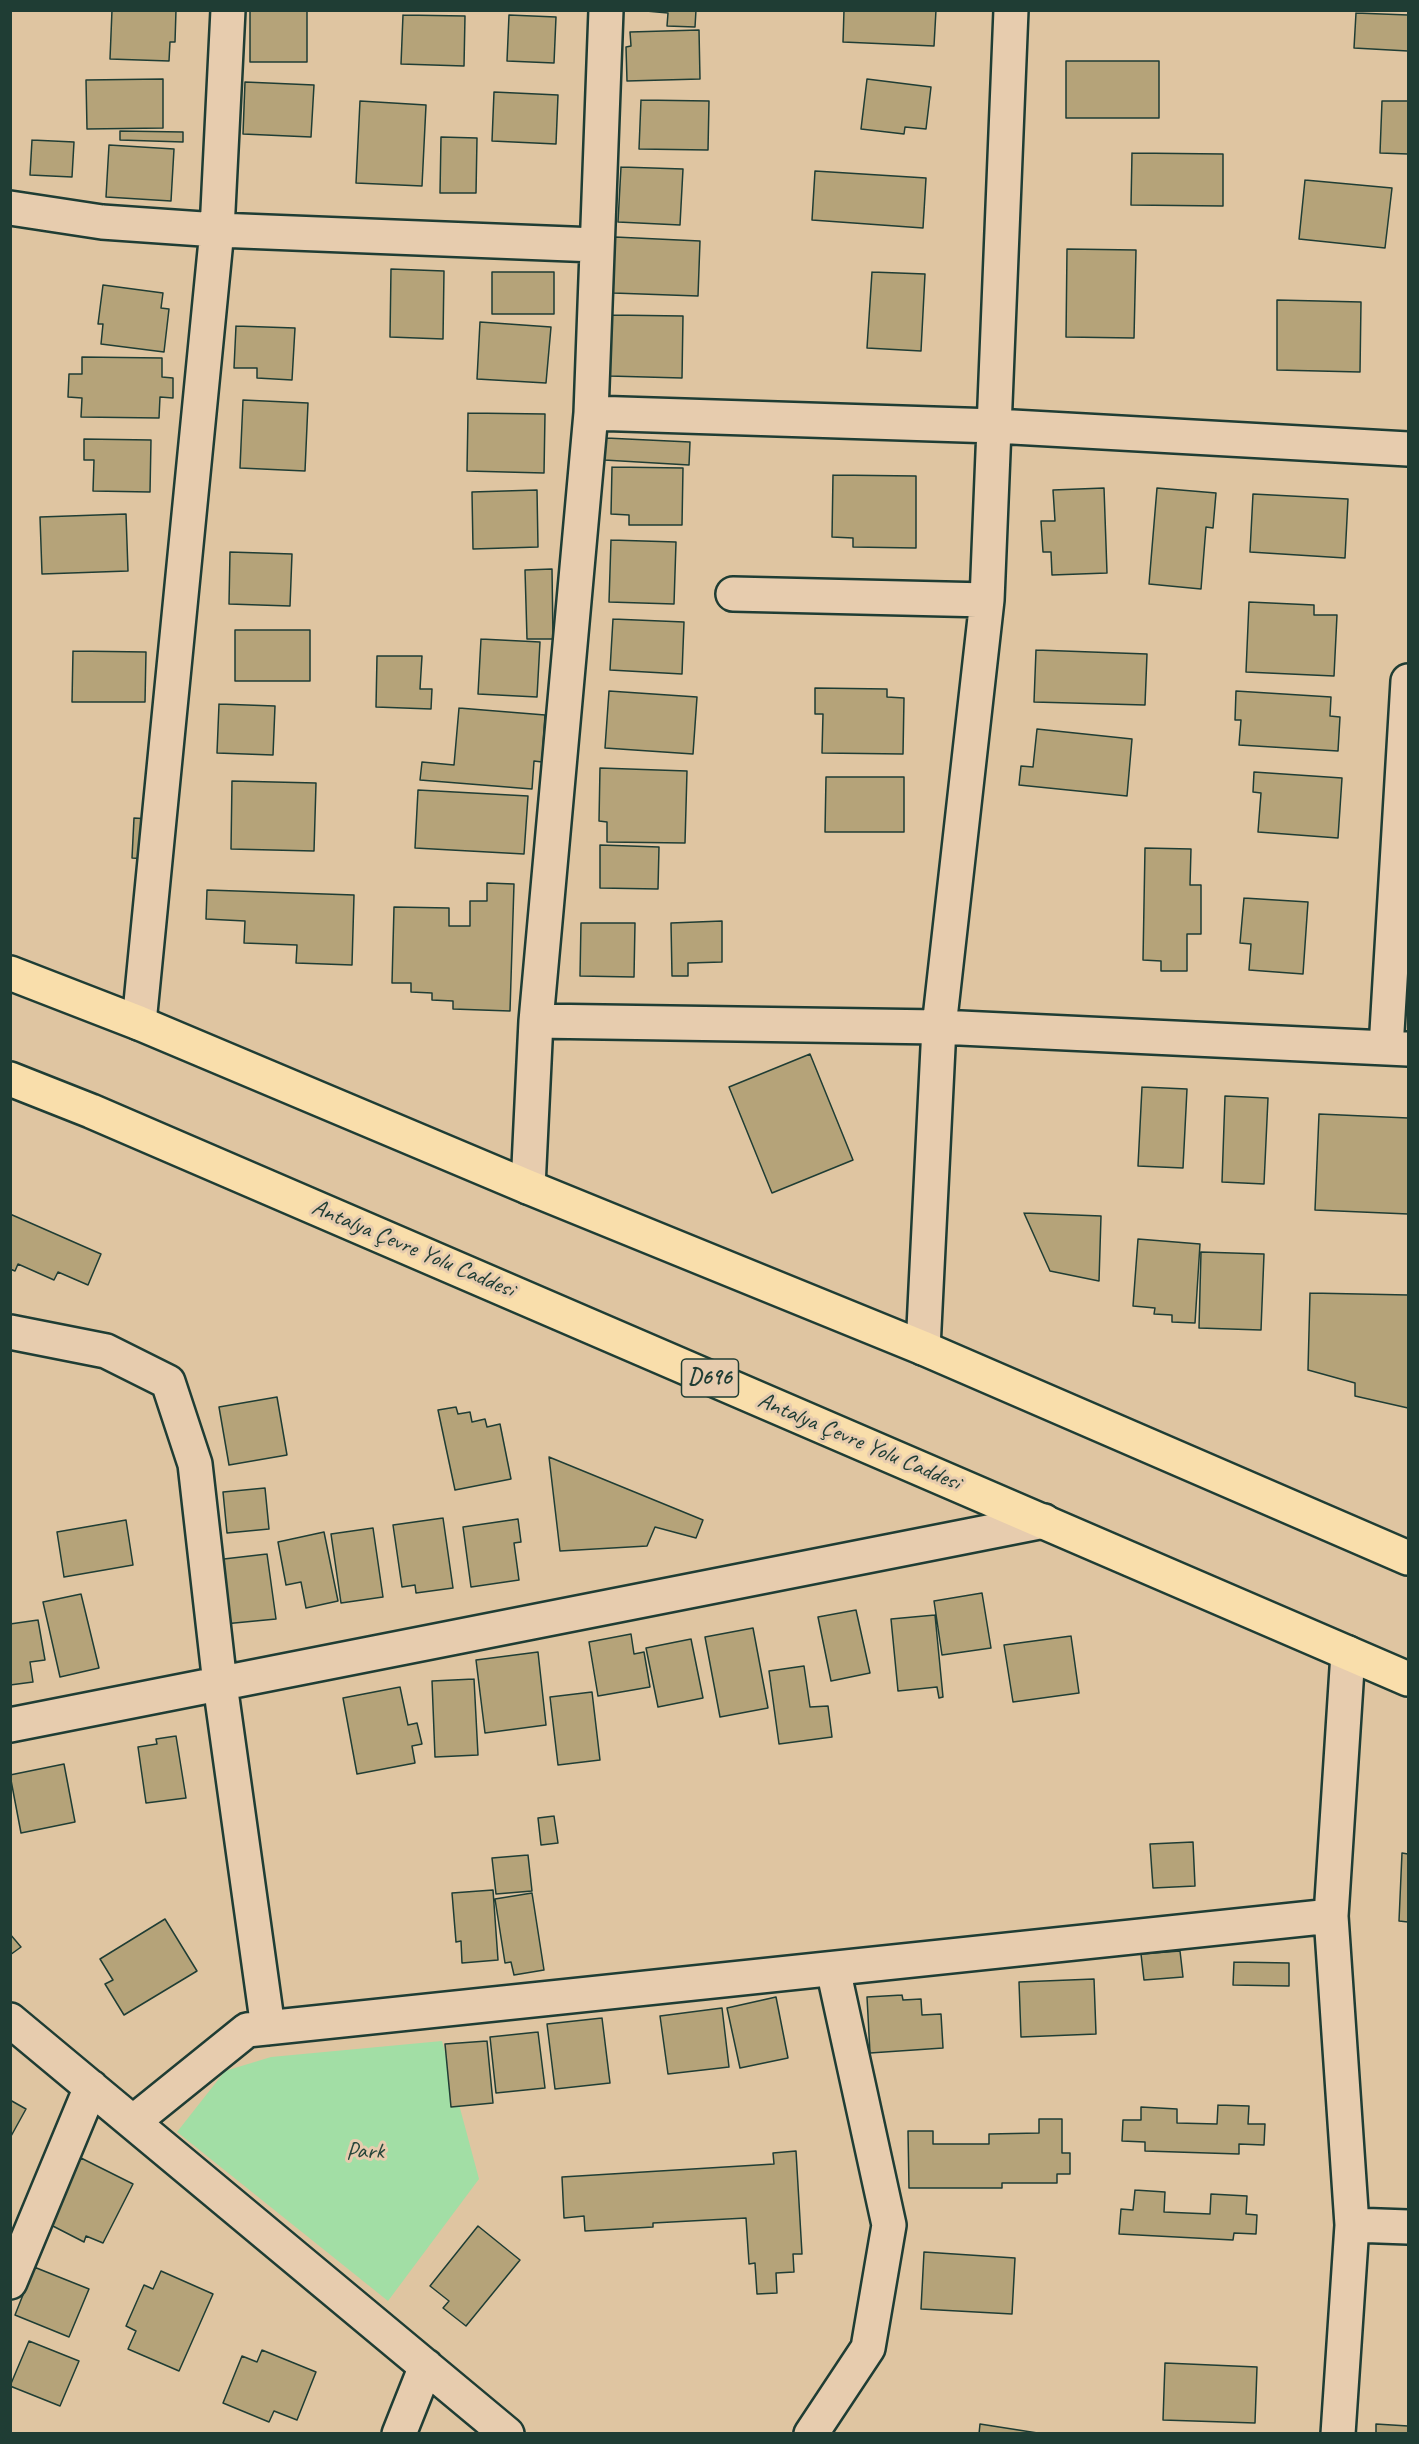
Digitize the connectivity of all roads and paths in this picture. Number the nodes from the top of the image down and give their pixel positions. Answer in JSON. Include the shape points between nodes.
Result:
{"nodes":[{"id":1,"x":228,"y":10,"type":"edge"},
{"id":2,"x":606,"y":10,"type":"edge"},
{"id":3,"x":1011,"y":10,"type":"edge"},
{"id":4,"x":10,"y":208,"type":"edge"},
{"id":5,"x":217,"y":230,"type":"junction"},
{"id":6,"x":596,"y":245,"type":"junction"},
{"id":7,"x":591,"y":413,"type":"junction"},
{"id":8,"x":995,"y":426,"type":"junction"},
{"id":9,"x":1408,"y":449,"type":"edge"},
{"id":10,"x":733,"y":594,"type":"dead end"},
{"id":11,"x":987,"y":600,"type":"junction"},
{"id":12,"x":1408,"y":681,"type":"edge"},
{"id":13,"x":10,"y":973,"type":"edge"},
{"id":14,"x":536,"y":1021,"type":"junction"},
{"id":15,"x":139,"y":1023,"type":"junction"},
{"id":16,"x":939,"y":1027,"type":"junction"},
{"id":17,"x":1397,"y":1049,"type":"edge"},
{"id":18,"x":10,"y":1079,"type":"edge"},
{"id":19,"x":528,"y":1187,"type":"junction"},
{"id":20,"x":10,"y":1332,"type":"edge"},
{"id":21,"x":923,"y":1348,"type":"junction"},
{"id":22,"x":1044,"y":1521,"type":"junction"},
{"id":23,"x":1408,"y":1558,"type":"edge"},
{"id":24,"x":1348,"y":1653,"type":"junction"},
{"id":25,"x":1408,"y":1679,"type":"edge"},
{"id":26,"x":220,"y":1684,"type":"junction"},
{"id":27,"x":10,"y":1725,"type":"edge"},
{"id":28,"x":1331,"y":1916,"type":"junction"},
{"id":29,"x":833,"y":1969,"type":"junction"},
{"id":30,"x":10,"y":2020,"type":"edge"},
{"id":31,"x":268,"y":2028,"type":"junction"},
{"id":32,"x":91,"y":2087,"type":"junction"},
{"id":33,"x":133,"y":2122,"type":"junction"},
{"id":34,"x":1352,"y":2225,"type":"junction"},
{"id":35,"x":1408,"y":2227,"type":"edge"},
{"id":36,"x":10,"y":2282,"type":"edge"},
{"id":37,"x":426,"y":2366,"type":"junction"},
{"id":38,"x":399,"y":2433,"type":"edge"},
{"id":39,"x":507,"y":2433,"type":"edge"},
{"id":40,"x":810,"y":2433,"type":"edge"},
{"id":41,"x":1338,"y":2433,"type":"edge"}],
"edges":[{"from":1,"to":5,"type":"street"},
{"from":2,"to":6,"type":"street"},
{"from":3,"to":8,"type":"street"},
{"from":4,"to":5,"type":"street","via":[[102,222]]},
{"from":5,"to":6,"type":"street"},
{"from":5,"to":15,"type":"street"},
{"from":6,"to":7,"type":"street"},
{"from":7,"to":8,"type":"street"},
{"from":7,"to":14,"type":"street"},
{"from":8,"to":9,"type":"street"},
{"from":8,"to":11,"type":"street"},
{"from":10,"to":11,"type":"street"},
{"from":11,"to":16,"type":"street"},
{"from":12,"to":17,"type":"street"},
{"from":13,"to":15,"type":"highway"},
{"from":14,"to":16,"type":"street"},
{"from":14,"to":19,"type":"street"},
{"from":15,"to":19,"type":"highway"},
{"from":16,"to":17,"type":"street"},
{"from":16,"to":21,"type":"street"},
{"from":18,"to":22,"type":"highway","name":"Antalya Çevre Yolu Caddesi","number":"D696","via":[[91,1110]]},
{"from":19,"to":21,"type":"highway"},
{"from":20,"to":26,"type":"street","via":[[106,1351],[168,1382],[195,1464]]},
{"from":21,"to":23,"type":"highway"},
{"from":22,"to":24,"type":"highway","name":"Antalya Çevre Yolu Caddesi","number":"D696"},
{"from":22,"to":26,"type":"street"},
{"from":24,"to":25,"type":"highway","name":"Antalya Çevre Yolu Caddesi","number":"D696"},
{"from":24,"to":28,"type":"street"},
{"from":26,"to":27,"type":"street"},
{"from":26,"to":31,"type":"street"},
{"from":28,"to":29,"type":"street"},
{"from":28,"to":34,"type":"street"},
{"from":29,"to":31,"type":"street"},
{"from":29,"to":40,"type":"street","via":[[889,2225],[868,2348]]},
{"from":30,"to":32,"type":"street"},
{"from":31,"to":33,"type":"street","via":[[247,2030]]},
{"from":32,"to":33,"type":"street"},
{"from":32,"to":36,"type":"street"},
{"from":33,"to":37,"type":"street"},
{"from":34,"to":35,"type":"street"},
{"from":34,"to":41,"type":"street"},
{"from":37,"to":38,"type":"street"},
{"from":37,"to":39,"type":"street"}]}
